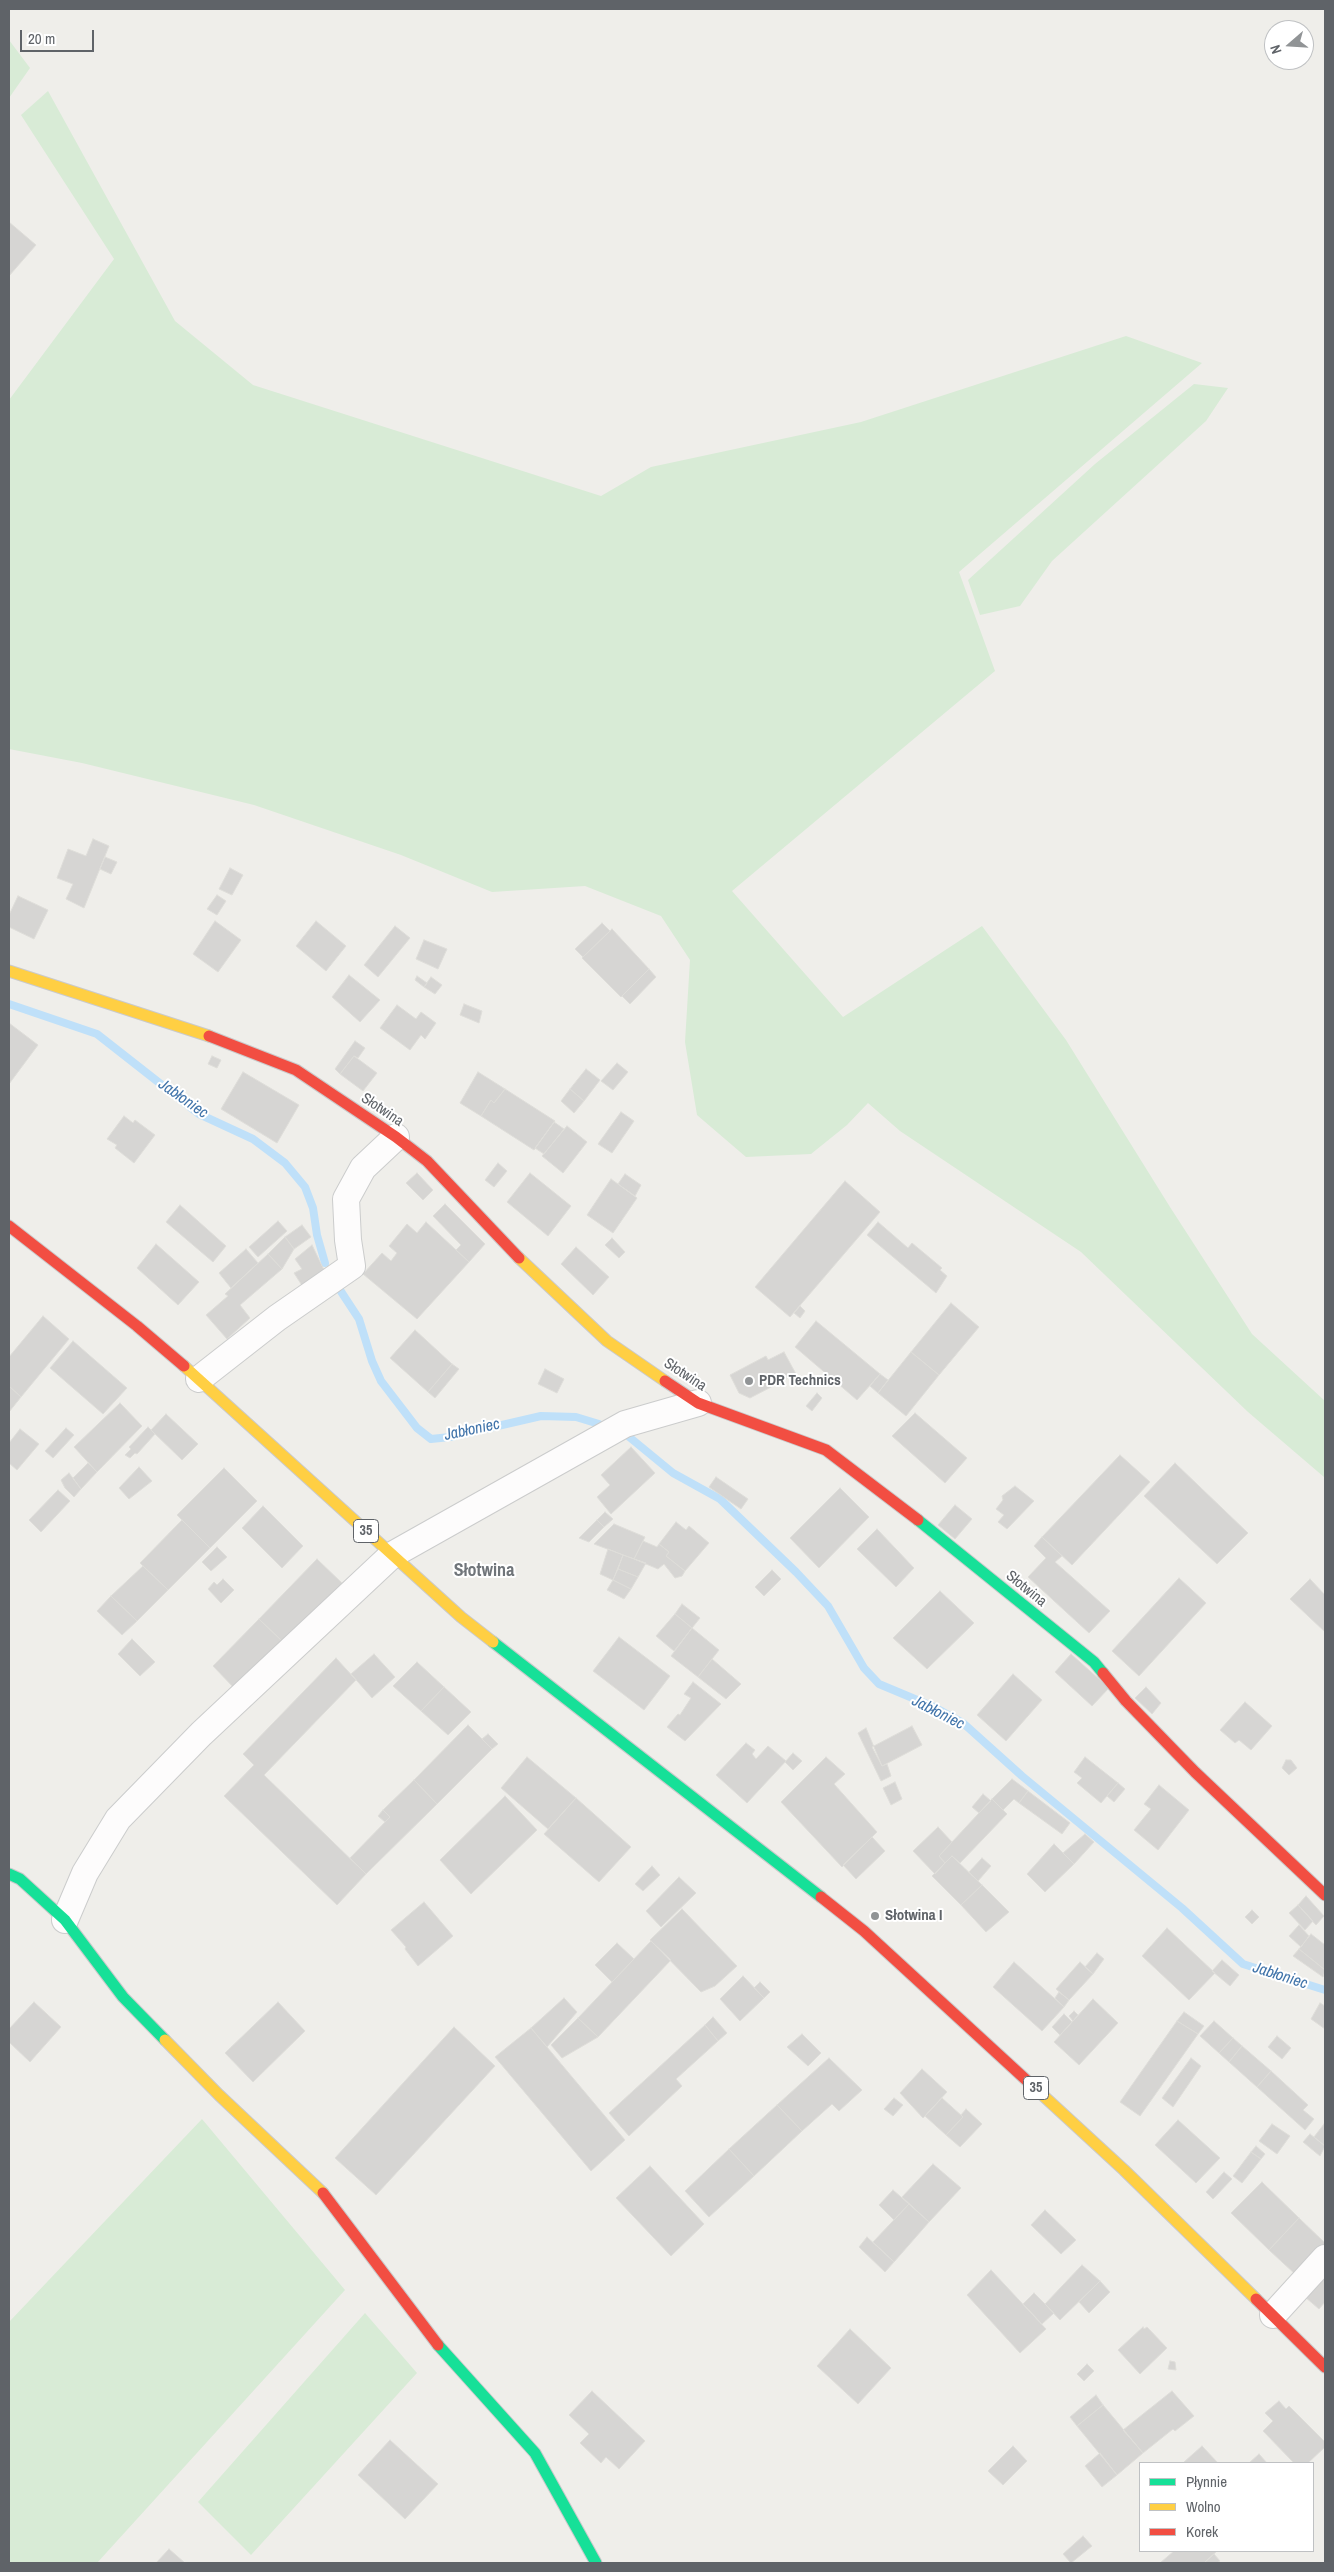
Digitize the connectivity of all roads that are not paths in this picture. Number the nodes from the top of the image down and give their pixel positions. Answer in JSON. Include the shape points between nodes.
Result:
{"nodes":[{"id":1,"x":9,"y":971,"type":"edge"},
{"id":2,"x":396,"y":1137,"type":"junction"},
{"id":3,"x":9,"y":1226,"type":"edge"},
{"id":4,"x":199,"y":1379,"type":"junction"},
{"id":5,"x":698,"y":1403,"type":"junction"},
{"id":6,"x":392,"y":1555,"type":"junction"},
{"id":7,"x":9,"y":1874,"type":"edge"},
{"id":8,"x":1325,"y":1895,"type":"edge"},
{"id":9,"x":65,"y":1920,"type":"junction"},
{"id":10,"x":1325,"y":2258,"type":"edge"},
{"id":11,"x":1273,"y":2315,"type":"junction"},
{"id":12,"x":1325,"y":2367,"type":"edge"},
{"id":13,"x":596,"y":2563,"type":"edge"}],
"edges":[{"from":1,"to":2,"type":"street","name":"Słotwina","via":[[234,1044],[296,1070]]},
{"from":2,"to":4,"type":"street","via":[[363,1168],[346,1199],[352,1266],[277,1318]]},
{"from":2,"to":5,"type":"street","name":"Słotwina","via":[[428,1161],[528,1268],[607,1341]]},
{"from":3,"to":4,"type":"street","number":"35","via":[[116,1308]]},
{"from":4,"to":6,"type":"street","number":"35"},
{"from":5,"to":6,"type":"street","via":[[625,1424]]},
{"from":5,"to":8,"type":"street","name":"Słotwina","via":[[752,1420],[826,1450],[909,1513],[1094,1662],[1126,1701],[1188,1765]]},
{"from":6,"to":9,"type":"street","via":[[201,1734],[118,1819],[85,1873]]},
{"from":6,"to":11,"type":"street","number":"35","via":[[461,1617],[864,1932],[1124,2170]]},
{"from":7,"to":9,"type":"street"},
{"from":9,"to":13,"type":"street","via":[[123,1997],[219,2095],[330,2200],[446,2356],[535,2453]]},
{"from":10,"to":11,"type":"street"},
{"from":11,"to":12,"type":"street","number":"35"}]}
